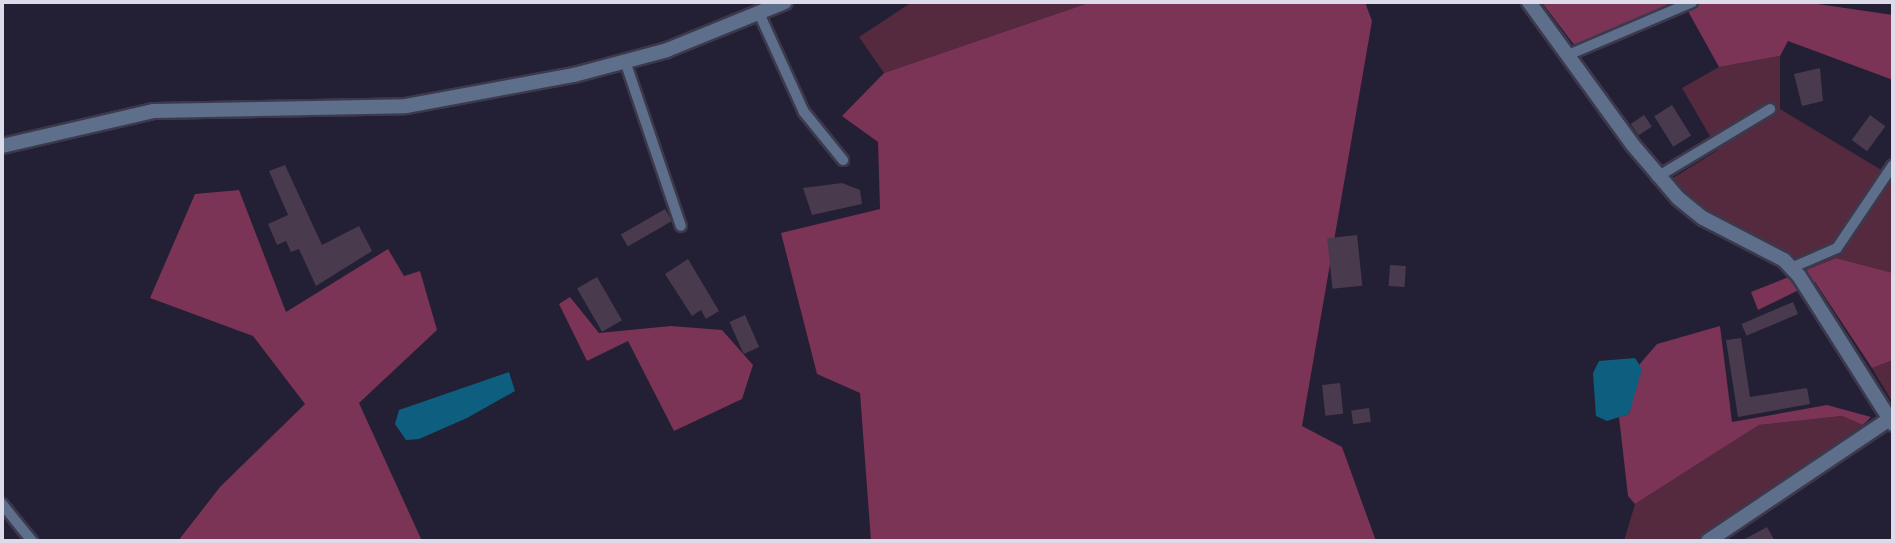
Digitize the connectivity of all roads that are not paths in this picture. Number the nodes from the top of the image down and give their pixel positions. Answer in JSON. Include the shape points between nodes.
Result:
{"nodes":[{"id":1,"x":785,"y":2,"type":"edge"},
{"id":2,"x":1529,"y":2,"type":"edge"},
{"id":3,"x":1692,"y":2,"type":"edge"},
{"id":4,"x":759,"y":9,"type":"edge"},
{"id":5,"x":1568,"y":55,"type":"junction"},
{"id":6,"x":625,"y":61,"type":"junction"},
{"id":7,"x":1770,"y":109,"type":"dead end"},
{"id":8,"x":2,"y":146,"type":"edge"},
{"id":9,"x":843,"y":160,"type":"dead end"},
{"id":10,"x":1893,"y":164,"type":"edge"},
{"id":11,"x":1657,"y":177,"type":"junction"},
{"id":12,"x":681,"y":226,"type":"dead end"},
{"id":13,"x":1791,"y":268,"type":"junction"},
{"id":14,"x":1891,"y":422,"type":"edge"},
{"id":15,"x":2,"y":504,"type":"edge"},
{"id":16,"x":32,"y":541,"type":"edge"},
{"id":17,"x":1709,"y":541,"type":"edge"}],
"edges":[{"from":1,"to":4,"type":"street"},
{"from":2,"to":5,"type":"street"},
{"from":3,"to":5,"type":"lane"},
{"from":4,"to":6,"type":"street"},
{"from":4,"to":9,"type":"lane","via":[[804,113]]},
{"from":5,"to":11,"type":"street"},
{"from":6,"to":8,"type":"street","via":[[406,106],[155,110]]},
{"from":6,"to":12,"type":"lane"},
{"from":7,"to":11,"type":"lane"},
{"from":10,"to":13,"type":"lane","via":[[1837,248]]},
{"from":11,"to":13,"type":"street","via":[[1703,218]]},
{"from":13,"to":14,"type":"street"},
{"from":14,"to":17,"type":"street"},
{"from":15,"to":16,"type":"lane"}]}
